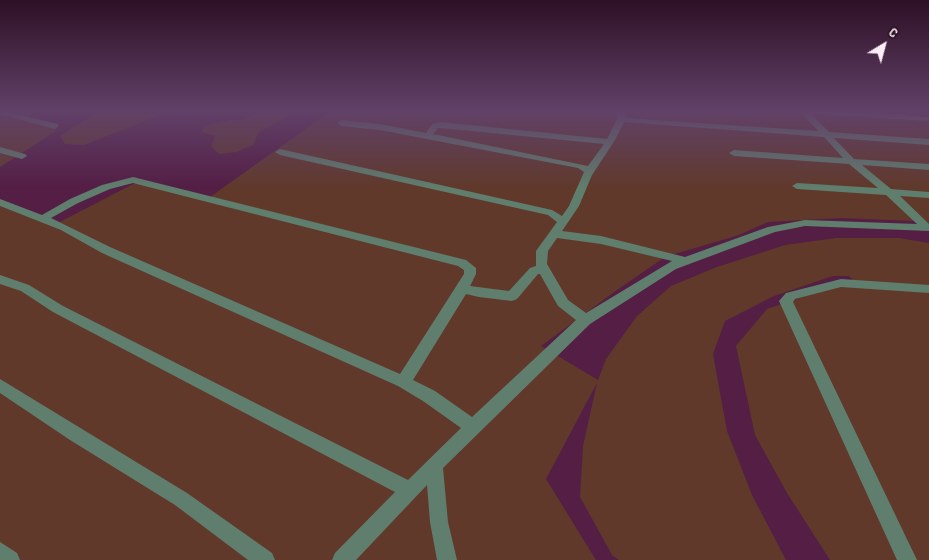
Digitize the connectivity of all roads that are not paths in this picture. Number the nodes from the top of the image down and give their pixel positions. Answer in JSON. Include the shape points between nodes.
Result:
{"nodes":[{"id":1,"x":428,"y":136,"type":"edge"},
{"id":2,"x":551,"y":136,"type":"edge"},
{"id":3,"x":611,"y":136,"type":"edge"},
{"id":4,"x":829,"y":136,"type":"edge"},
{"id":5,"x":854,"y":136,"type":"edge"},
{"id":6,"x":609,"y":142,"type":"junction"},
{"id":7,"x":929,"y":142,"type":"edge"},
{"id":8,"x":0,"y":150,"type":"edge"},
{"id":9,"x":280,"y":152,"type":"dead end"},
{"id":10,"x":734,"y":153,"type":"dead end"},
{"id":11,"x":22,"y":156,"type":"dead end"},
{"id":12,"x":850,"y":160,"type":"junction"},
{"id":13,"x":929,"y":167,"type":"edge"},
{"id":14,"x":590,"y":171,"type":"junction"},
{"id":15,"x":797,"y":186,"type":"dead end"},
{"id":16,"x":888,"y":192,"type":"junction"},
{"id":17,"x":929,"y":195,"type":"edge"},
{"id":18,"x":0,"y":202,"type":"edge"},
{"id":19,"x":42,"y":219,"type":"junction"},
{"id":20,"x":563,"y":222,"type":"junction"},
{"id":21,"x":927,"y":227,"type":"edge"},
{"id":22,"x":554,"y":234,"type":"junction"},
{"id":23,"x":685,"y":261,"type":"junction"},
{"id":24,"x":544,"y":270,"type":"junction"},
{"id":25,"x":0,"y":279,"type":"edge"},
{"id":26,"x":463,"y":288,"type":"junction"},
{"id":27,"x":929,"y":289,"type":"edge"},
{"id":28,"x":584,"y":320,"type":"junction"},
{"id":29,"x":403,"y":382,"type":"junction"},
{"id":30,"x":0,"y":385,"type":"edge"},
{"id":31,"x":473,"y":427,"type":"junction"},
{"id":32,"x":434,"y":465,"type":"junction"},
{"id":33,"x":409,"y":490,"type":"junction"},
{"id":34,"x":0,"y":552,"type":"edge"},
{"id":35,"x":10,"y":560,"type":"edge"},
{"id":36,"x":265,"y":560,"type":"edge"},
{"id":37,"x":342,"y":560,"type":"edge"},
{"id":38,"x":447,"y":560,"type":"edge"},
{"id":39,"x":907,"y":560,"type":"edge"}],
"edges":[{"from":1,"to":14,"type":"lane","via":[[581,166]]},
{"from":2,"to":6,"type":"lane"},
{"from":3,"to":6,"type":"lane"},
{"from":4,"to":12,"type":"lane"},
{"from":5,"to":7,"type":"lane"},
{"from":6,"to":14,"type":"lane"},
{"from":8,"to":11,"type":"lane"},
{"from":9,"to":20,"type":"lane","via":[[552,213]]},
{"from":10,"to":12,"type":"lane"},
{"from":12,"to":13,"type":"lane"},
{"from":12,"to":16,"type":"lane"},
{"from":14,"to":20,"type":"lane"},
{"from":15,"to":16,"type":"lane"},
{"from":16,"to":17,"type":"lane"},
{"from":16,"to":21,"type":"lane"},
{"from":18,"to":19,"type":"lane"},
{"from":19,"to":26,"type":"lane","via":[[106,187],[142,181],[182,194],[462,263],[470,268]]},
{"from":19,"to":29,"type":"lane"},
{"from":20,"to":22,"type":"lane"},
{"from":21,"to":23,"type":"lane","via":[[805,223],[772,229]]},
{"from":22,"to":23,"type":"lane","via":[[636,248]]},
{"from":22,"to":24,"type":"lane","via":[[542,251]]},
{"from":23,"to":28,"type":"lane"},
{"from":24,"to":26,"type":"lane","via":[[534,271],[512,296]]},
{"from":24,"to":28,"type":"lane","via":[[563,304]]},
{"from":25,"to":33,"type":"lane","via":[[25,288],[58,309]]},
{"from":26,"to":29,"type":"lane"},
{"from":27,"to":39,"type":"lane","via":[[841,283],[791,296],[786,301]]},
{"from":28,"to":31,"type":"lane"},
{"from":29,"to":31,"type":"lane"},
{"from":30,"to":36,"type":"lane","via":[[181,499]]},
{"from":31,"to":32,"type":"lane"},
{"from":32,"to":33,"type":"lane"},
{"from":32,"to":38,"type":"lane","via":[[439,522]]},
{"from":33,"to":37,"type":"lane"},
{"from":34,"to":35,"type":"lane"}]}
